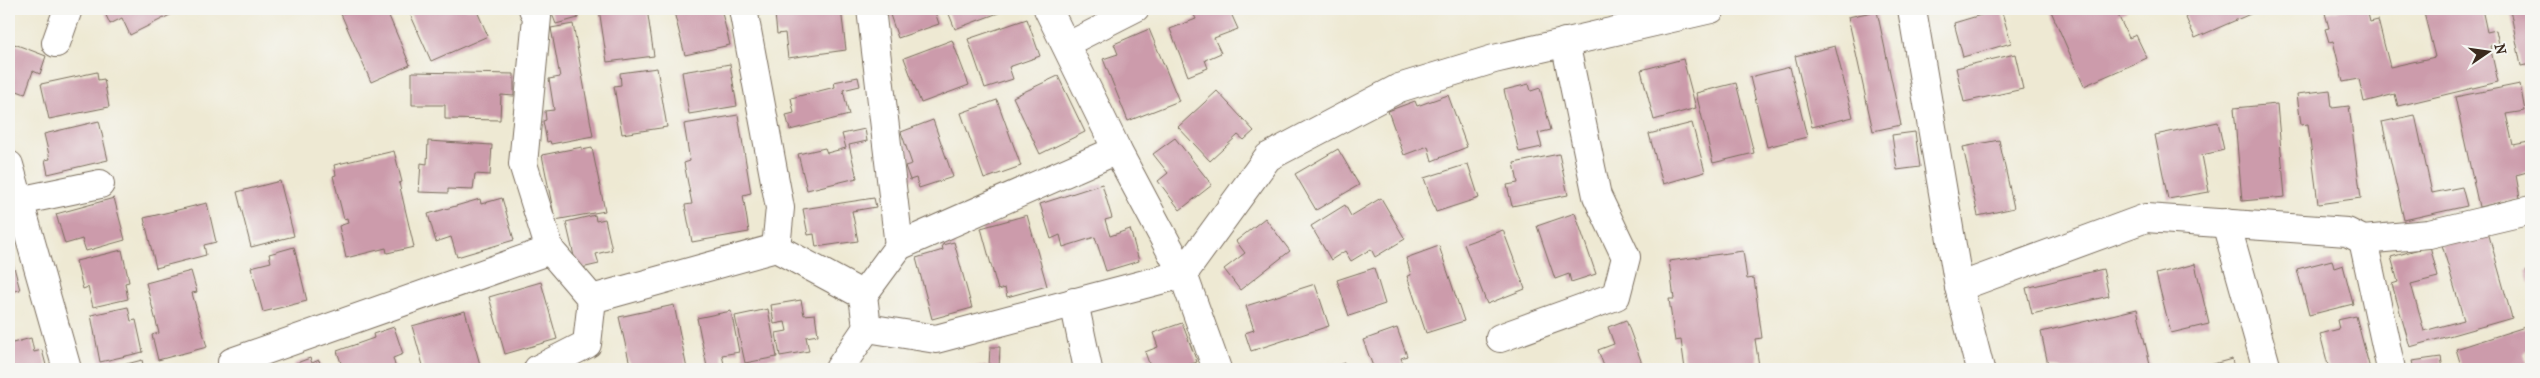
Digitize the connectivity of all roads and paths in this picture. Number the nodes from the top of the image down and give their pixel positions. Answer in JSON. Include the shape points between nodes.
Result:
{"nodes":[{"id":1,"x":68,"y":9,"type":"edge"},
{"id":2,"x":533,"y":9,"type":"edge"},
{"id":3,"x":743,"y":9,"type":"edge"},
{"id":4,"x":871,"y":9,"type":"edge"},
{"id":5,"x":1048,"y":9,"type":"edge"},
{"id":6,"x":1137,"y":9,"type":"edge"},
{"id":7,"x":1711,"y":9,"type":"edge"},
{"id":8,"x":1912,"y":9,"type":"edge"},
{"id":9,"x":1565,"y":42,"type":"junction"},
{"id":10,"x":56,"y":43,"type":"dead end"},
{"id":11,"x":1066,"y":45,"type":"junction"},
{"id":12,"x":1117,"y":150,"type":"junction"},
{"id":13,"x":9,"y":165,"type":"edge"},
{"id":14,"x":100,"y":184,"type":"dead end"},
{"id":15,"x":19,"y":201,"type":"junction"},
{"id":16,"x":2531,"y":210,"type":"edge"},
{"id":17,"x":2226,"y":223,"type":"junction"},
{"id":18,"x":2363,"y":240,"type":"junction"},
{"id":19,"x":899,"y":246,"type":"junction"},
{"id":20,"x":776,"y":248,"type":"junction"},
{"id":21,"x":550,"y":250,"type":"junction"},
{"id":22,"x":1183,"y":274,"type":"junction"},
{"id":23,"x":1959,"y":287,"type":"junction"},
{"id":24,"x":863,"y":295,"type":"junction"},
{"id":25,"x":592,"y":299,"type":"junction"},
{"id":26,"x":1074,"y":302,"type":"junction"},
{"id":27,"x":867,"y":328,"type":"junction"},
{"id":28,"x":1500,"y":338,"type":"dead end"},
{"id":29,"x":232,"y":362,"type":"dead end"},
{"id":30,"x":67,"y":369,"type":"edge"},
{"id":31,"x":538,"y":369,"type":"edge"},
{"id":32,"x":839,"y":369,"type":"edge"},
{"id":33,"x":1088,"y":369,"type":"edge"},
{"id":34,"x":1217,"y":369,"type":"edge"},
{"id":35,"x":1980,"y":369,"type":"edge"},
{"id":36,"x":2267,"y":369,"type":"edge"},
{"id":37,"x":2391,"y":369,"type":"edge"}],
"edges":[{"from":1,"to":10,"type":"street"},
{"from":2,"to":21,"type":"street","via":[[537,17],[523,164]]},
{"from":3,"to":20,"type":"street","via":[[780,208]]},
{"from":4,"to":19,"type":"street"},
{"from":5,"to":11,"type":"street"},
{"from":6,"to":11,"type":"lane"},
{"from":7,"to":9,"type":"street"},
{"from":8,"to":23,"type":"street"},
{"from":9,"to":22,"type":"street","via":[[1494,59],[1399,88],[1268,157]]},
{"from":9,"to":28,"type":"street","via":[[1597,196],[1626,257],[1616,296]]},
{"from":11,"to":12,"type":"street"},
{"from":12,"to":19,"type":"street"},
{"from":12,"to":22,"type":"street"},
{"from":13,"to":15,"type":"street"},
{"from":14,"to":15,"type":"street"},
{"from":15,"to":30,"type":"street"},
{"from":16,"to":18,"type":"street","via":[[2429,234]]},
{"from":17,"to":18,"type":"street","via":[[2347,232]]},
{"from":17,"to":23,"type":"street","via":[[2146,218]]},
{"from":17,"to":36,"type":"street"},
{"from":18,"to":37,"type":"street"},
{"from":19,"to":24,"type":"street"},
{"from":20,"to":24,"type":"street"},
{"from":20,"to":25,"type":"street"},
{"from":21,"to":25,"type":"street"},
{"from":21,"to":29,"type":"street"},
{"from":22,"to":26,"type":"street"},
{"from":22,"to":34,"type":"street"},
{"from":23,"to":35,"type":"street"},
{"from":24,"to":27,"type":"street"},
{"from":25,"to":31,"type":"street","via":[[587,344]]},
{"from":26,"to":27,"type":"street","via":[[936,339]]},
{"from":26,"to":33,"type":"street"},
{"from":27,"to":32,"type":"street"}]}
